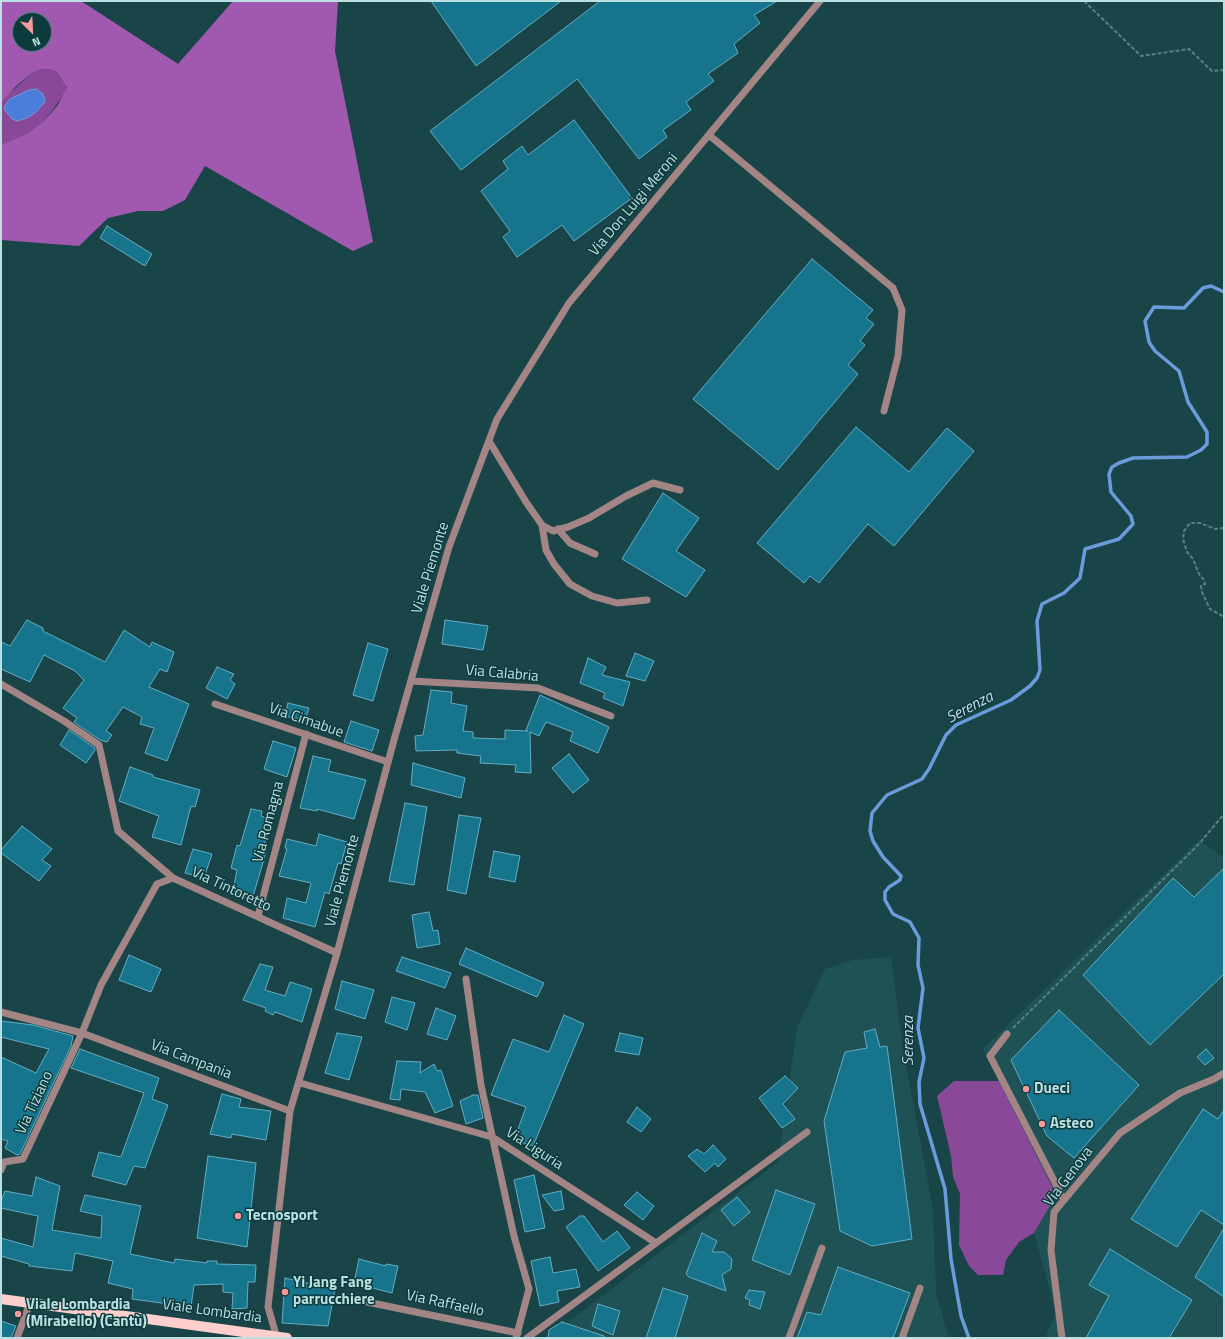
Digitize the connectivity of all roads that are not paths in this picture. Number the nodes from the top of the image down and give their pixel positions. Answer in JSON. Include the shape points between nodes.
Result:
{"nodes":[{"id":1,"x":820,"y":1,"type":"edge"},
{"id":2,"x":709,"y":135,"type":"junction"},
{"id":3,"x":884,"y":411,"type":"dead end"},
{"id":4,"x":489,"y":441,"type":"junction"},
{"id":5,"x":680,"y":490,"type":"dead end"},
{"id":6,"x":542,"y":525,"type":"junction"},
{"id":7,"x":558,"y":529,"type":"junction"},
{"id":8,"x":595,"y":554,"type":"dead end"},
{"id":9,"x":647,"y":600,"type":"dead end"},
{"id":10,"x":410,"y":681,"type":"junction"},
{"id":11,"x":1,"y":684,"type":"edge"},
{"id":12,"x":215,"y":704,"type":"dead end"},
{"id":13,"x":611,"y":716,"type":"dead end"},
{"id":14,"x":306,"y":734,"type":"junction"},
{"id":15,"x":388,"y":762,"type":"junction"},
{"id":16,"x":173,"y":878,"type":"junction"},
{"id":17,"x":258,"y":916,"type":"junction"},
{"id":18,"x":337,"y":953,"type":"junction"},
{"id":19,"x":466,"y":979,"type":"dead end"},
{"id":20,"x":1,"y":1012,"type":"edge"},
{"id":21,"x":82,"y":1033,"type":"junction"},
{"id":22,"x":1007,"y":1034,"type":"road end"},
{"id":23,"x":1224,"y":1073,"type":"edge"},
{"id":24,"x":300,"y":1083,"type":"junction"},
{"id":25,"x":290,"y":1111,"type":"junction"},
{"id":26,"x":807,"y":1132,"type":"dead end"},
{"id":27,"x":492,"y":1137,"type":"junction"},
{"id":28,"x":3,"y":1159,"type":"edge"},
{"id":29,"x":1,"y":1170,"type":"edge"},
{"id":30,"x":1064,"y":1200,"type":"junction"},
{"id":31,"x":656,"y":1243,"type":"junction"},
{"id":32,"x":822,"y":1248,"type":"dead end"},
{"id":33,"x":920,"y":1288,"type":"dead end"},
{"id":34,"x":1,"y":1299,"type":"edge"},
{"id":35,"x":30,"y":1302,"type":"junction"},
{"id":36,"x":367,"y":1302,"type":"dead end"},
{"id":37,"x":517,"y":1335,"type":"edge"},
{"id":38,"x":276,"y":1337,"type":"edge"},
{"id":39,"x":17,"y":1338,"type":"edge"},
{"id":40,"x":287,"y":1338,"type":"edge"},
{"id":41,"x":527,"y":1338,"type":"edge"},
{"id":42,"x":789,"y":1338,"type":"edge"},
{"id":43,"x":902,"y":1338,"type":"edge"},
{"id":44,"x":1062,"y":1338,"type":"edge"}],
"edges":[{"from":1,"to":2,"type":"street","name":"Via Don Luigi Meroni"},
{"from":2,"to":3,"type":"street","via":[[893,288],[902,310],[898,356]]},
{"from":2,"to":4,"type":"street","name":"Via Don Luigi Meroni","via":[[569,304],[497,419]]},
{"from":4,"to":6,"type":"street"},
{"from":4,"to":10,"type":"street","name":"Viale Piemonte","via":[[449,546]]},
{"from":5,"to":7,"type":"street","via":[[653,483],[589,518]]},
{"from":6,"to":7,"type":"street","via":[[553,531]]},
{"from":6,"to":9,"type":"street","via":[[546,550],[570,584],[592,596],[617,603]]},
{"from":7,"to":8,"type":"street","via":[[570,543]]},
{"from":10,"to":13,"type":"street","name":"Via Calabria","via":[[538,688]]},
{"from":10,"to":15,"type":"street","name":"Viale Piemonte"},
{"from":11,"to":16,"type":"street","via":[[99,745],[118,831]]},
{"from":12,"to":14,"type":"street","name":"Via Cimabue"},
{"from":14,"to":15,"type":"street","name":"Via Cimabue"},
{"from":14,"to":17,"type":"street","name":"Via Romagna"},
{"from":15,"to":18,"type":"street","name":"Viale Piemonte"},
{"from":16,"to":17,"type":"street","name":"Via Tintoretto"},
{"from":16,"to":21,"type":"street","name":"Via Tintoretto","via":[[157,884],[101,985]]},
{"from":17,"to":18,"type":"street","name":"Via Tintoretto"},
{"from":18,"to":24,"type":"street","name":"Viale Piemonte"},
{"from":19,"to":27,"type":"street","name":"Via Liguria","via":[[481,1086]]},
{"from":20,"to":21,"type":"street","name":"Via Campania"},
{"from":21,"to":25,"type":"street","name":"Via Campania"},
{"from":21,"to":28,"type":"street","name":"Via Tiziano","via":[[23,1159]]},
{"from":22,"to":30,"type":"street","via":[[990,1056]]},
{"from":23,"to":30,"type":"street","name":"Via Genova","via":[[1180,1093],[1120,1133]]},
{"from":24,"to":25,"type":"street","name":"Viale Piemonte"},
{"from":24,"to":27,"type":"street"},
{"from":25,"to":38,"type":"street","name":"Viale Piemonte","via":[[268,1307]]},
{"from":26,"to":31,"type":"street"},
{"from":27,"to":31,"type":"street","name":"Via Liguria"},
{"from":27,"to":37,"type":"street","via":[[514,1236],[529,1289]]},
{"from":28,"to":29,"type":"street","name":"Via Tiziano"},
{"from":30,"to":44,"type":"street","name":"Via Genova","via":[[1054,1212],[1050,1250]]},
{"from":31,"to":41,"type":"street"},
{"from":32,"to":42,"type":"street"},
{"from":33,"to":43,"type":"street"},
{"from":34,"to":35,"type":"main road","name":"Viale Lombardia"},
{"from":35,"to":38,"type":"main road","name":"Viale Lombardia"},
{"from":35,"to":39,"type":"street"},
{"from":36,"to":37,"type":"street","name":"Via Raffaello"},
{"from":38,"to":40,"type":"main road","name":"Viale Lombardia"}]}
